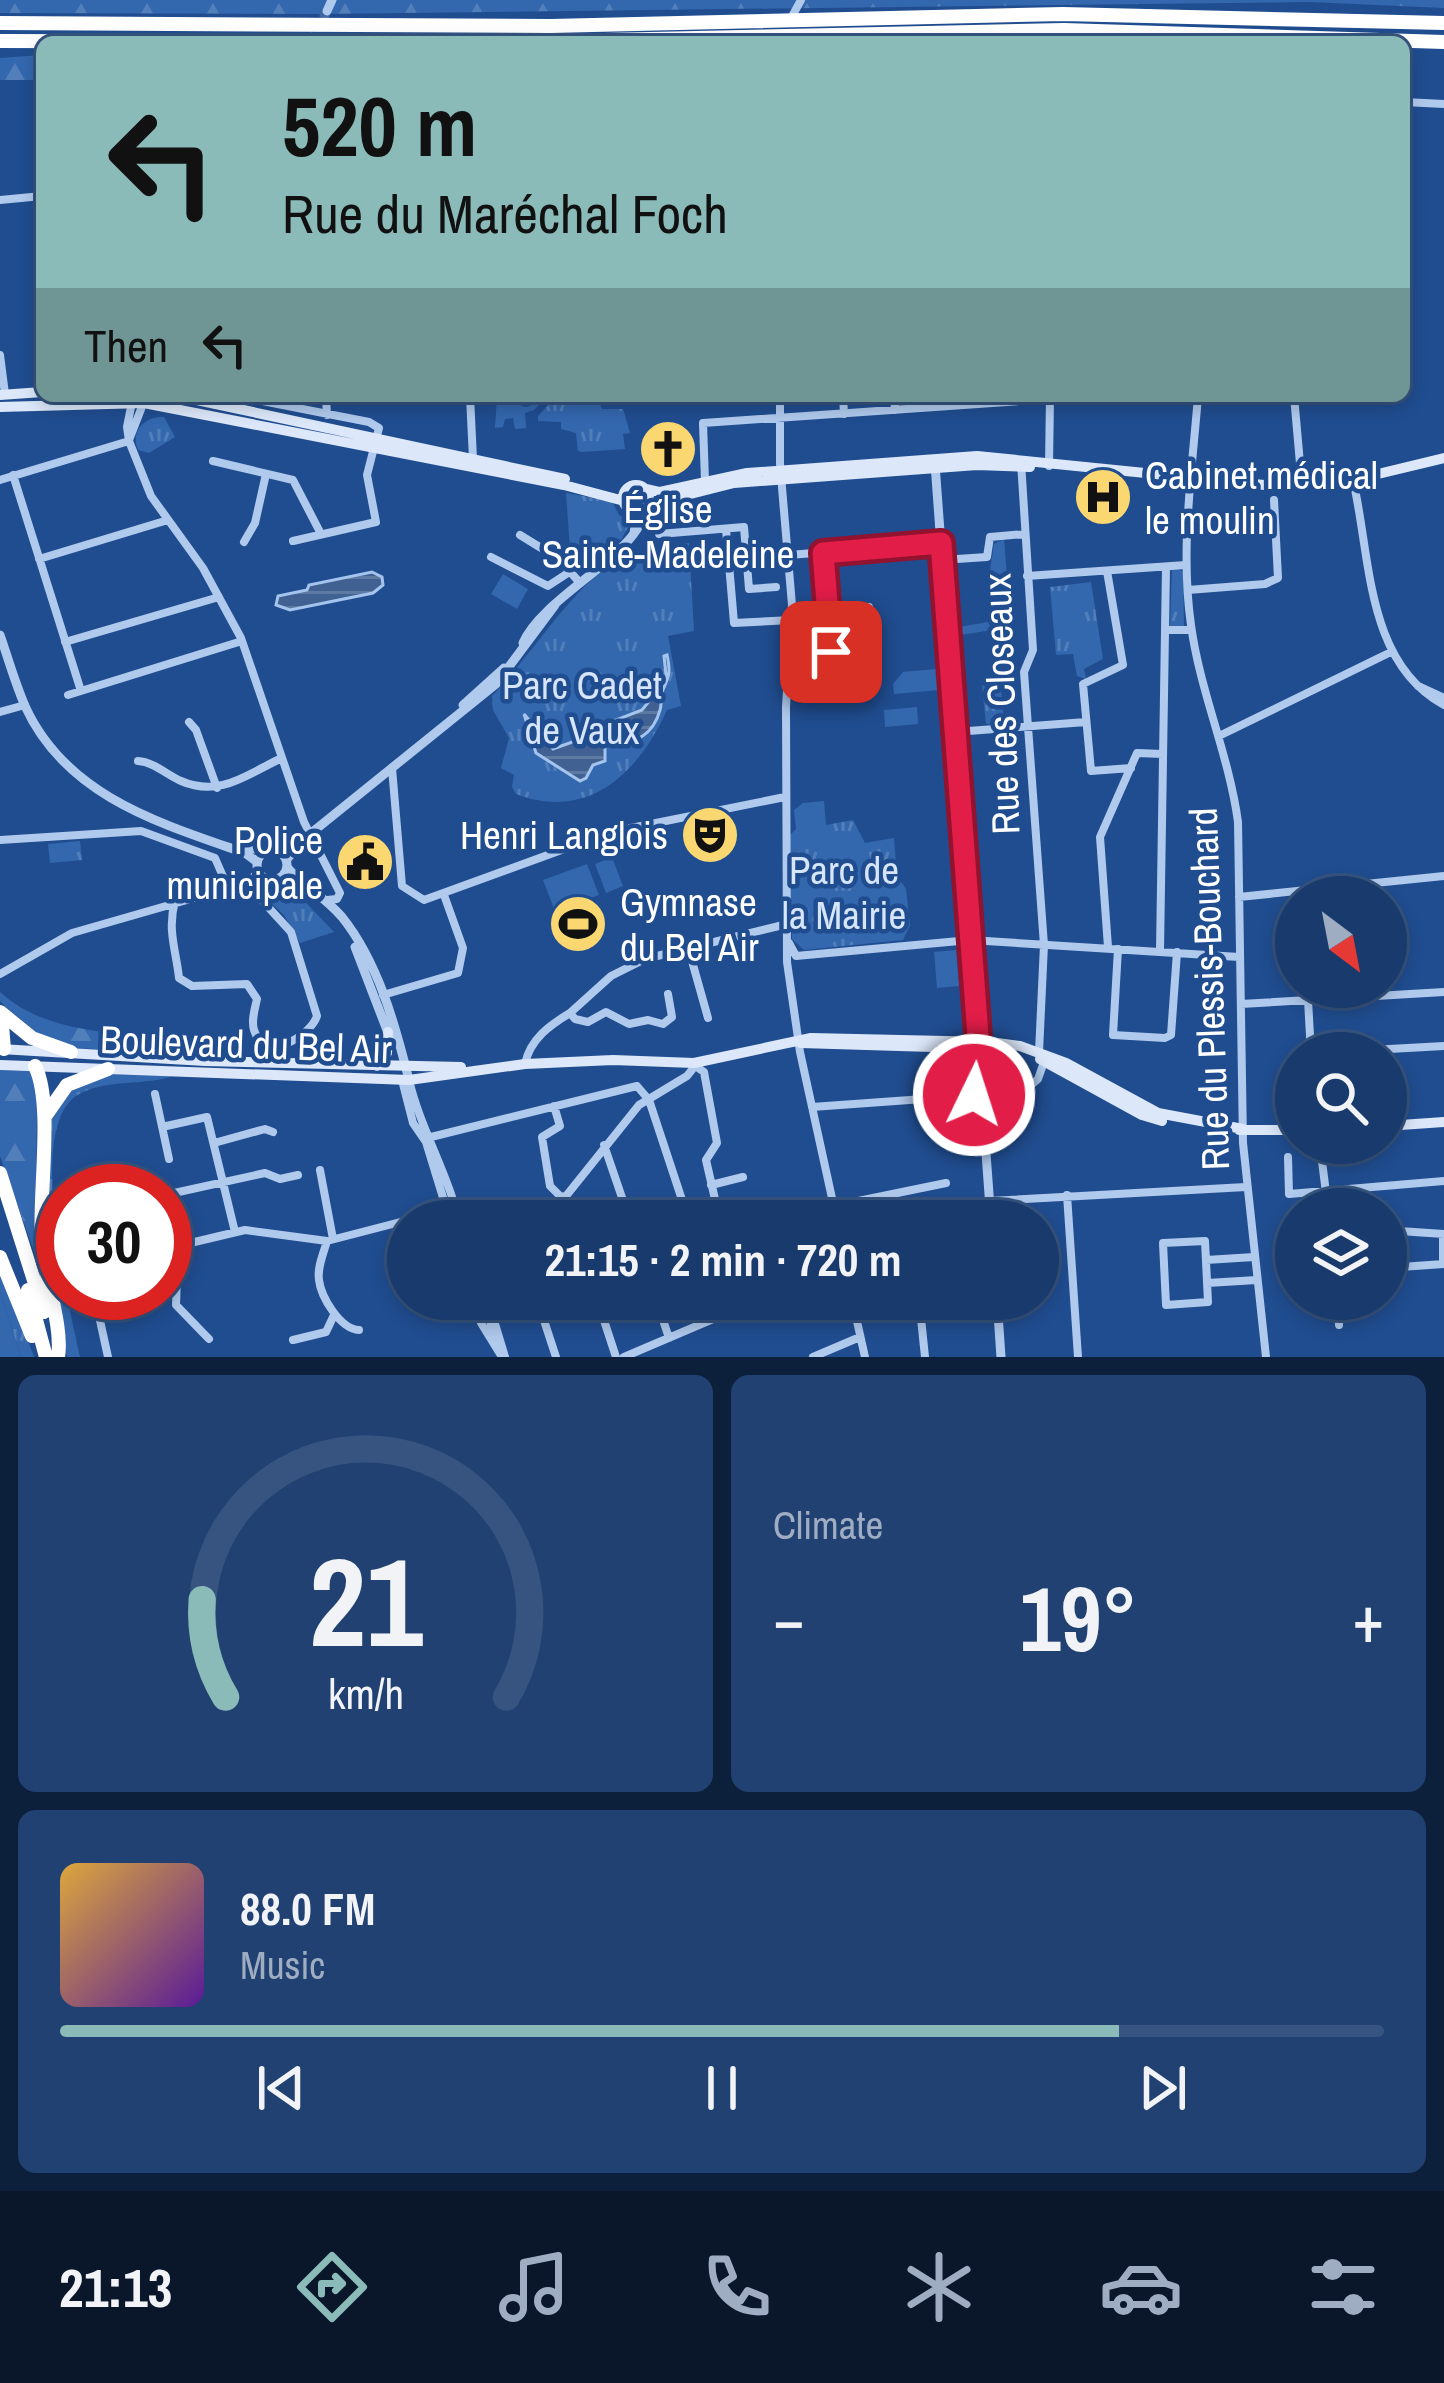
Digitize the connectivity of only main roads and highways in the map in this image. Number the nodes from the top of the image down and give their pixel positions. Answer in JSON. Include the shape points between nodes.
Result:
{"nodes":[{"id":1,"x":0,"y":23,"type":"edge"},
{"id":2,"x":1444,"y":23,"type":"edge"},
{"id":3,"x":796,"y":36,"type":"edge"},
{"id":4,"x":1254,"y":36,"type":"edge"},
{"id":5,"x":1410,"y":41,"type":"edge"},
{"id":6,"x":1444,"y":42,"type":"edge"},
{"id":7,"x":36,"y":43,"type":"edge"},
{"id":8,"x":36,"y":44,"type":"edge"},
{"id":9,"x":0,"y":45,"type":"edge"},
{"id":10,"x":36,"y":393,"type":"edge"},
{"id":11,"x":2,"y":399,"type":"edge"},
{"id":12,"x":36,"y":401,"type":"edge"},
{"id":13,"x":155,"y":402,"type":"edge"},
{"id":14,"x":205,"y":402,"type":"edge"},
{"id":15,"x":376,"y":443,"type":"junction"},
{"id":16,"x":1444,"y":458,"type":"edge"},
{"id":17,"x":782,"y":475,"type":"junction"},
{"id":18,"x":646,"y":489,"type":"junction"},
{"id":19,"x":635,"y":502,"type":"junction"},
{"id":20,"x":1,"y":1013,"type":"edge"},
{"id":21,"x":388,"y":1032,"type":"road end"},
{"id":22,"x":71,"y":1052,"type":"junction"},
{"id":23,"x":4,"y":1053,"type":"edge"},
{"id":24,"x":35,"y":1066,"type":"junction"},
{"id":25,"x":376,"y":1066,"type":"junction"},
{"id":26,"x":108,"y":1069,"type":"junction"},
{"id":27,"x":404,"y":1074,"type":"junction"},
{"id":28,"x":44,"y":1120,"type":"junction"},
{"id":29,"x":1444,"y":1122,"type":"edge"},
{"id":30,"x":1407,"y":1125,"type":"edge"},
{"id":31,"x":1275,"y":1130,"type":"edge"},
{"id":32,"x":0,"y":1173,"type":"edge"},
{"id":33,"x":0,"y":1198,"type":"edge"},
{"id":34,"x":0,"y":1257,"type":"edge"},
{"id":35,"x":42,"y":1357,"type":"edge"},
{"id":36,"x":57,"y":1357,"type":"edge"}],
"edges":[{"from":1,"to":2,"type":"highway","via":[[550,26],[1063,14]]},
{"from":3,"to":4,"type":"highway"},
{"from":5,"to":6,"type":"highway"},
{"from":7,"to":9,"type":"highway"},
{"from":8,"to":9,"type":"highway"},
{"from":10,"to":11,"type":"main road"},
{"from":11,"to":12,"type":"main road"},
{"from":13,"to":15,"type":"main road"},
{"from":14,"to":15,"type":"main road"},
{"from":15,"to":19,"type":"main road"},
{"from":15,"to":19,"type":"main road","via":[[435,450]]},
{"from":16,"to":17,"type":"main road","via":[[1302,486],[1021,464]]},
{"from":17,"to":18,"type":"main road"},
{"from":17,"to":19,"type":"main road"},
{"from":18,"to":19,"type":"main road"},
{"from":18,"to":19,"type":"main road","via":[[636,484]]},
{"from":20,"to":22,"type":"highway","via":[[32,1038]]},
{"from":20,"to":23,"type":"highway"},
{"from":21,"to":25,"type":"main road","via":[[387,1053]]},
{"from":22,"to":23,"type":"main road","name":"Boulevard du Bel Air"},
{"from":22,"to":25,"type":"main road","name":"Boulevard du Bel Air"},
{"from":23,"to":24,"type":"main road","name":"Boulevard du Bel Air"},
{"from":23,"to":24,"type":"main road"},
{"from":24,"to":26,"type":"main road","name":"Boulevard du Bel Air"},
{"from":24,"to":28,"type":"highway"},
{"from":25,"to":27,"type":"main road","name":"Boulevard du Bel Air"},
{"from":26,"to":27,"type":"main road","name":"Boulevard du Bel Air"},
{"from":26,"to":28,"type":"highway","via":[[67,1085]]},
{"from":27,"to":31,"type":"main road","name":"Boulevard du Bel Air","via":[[613,1060],[694,1065],[811,1037],[979,1045],[1042,1056],[1142,1114],[1191,1126]]},
{"from":28,"to":36,"type":"highway","via":[[42,1244]]},
{"from":29,"to":30,"type":"main road"},
{"from":32,"to":36,"type":"highway"},
{"from":33,"to":35,"type":"highway"},
{"from":34,"to":35,"type":"highway"}]}
